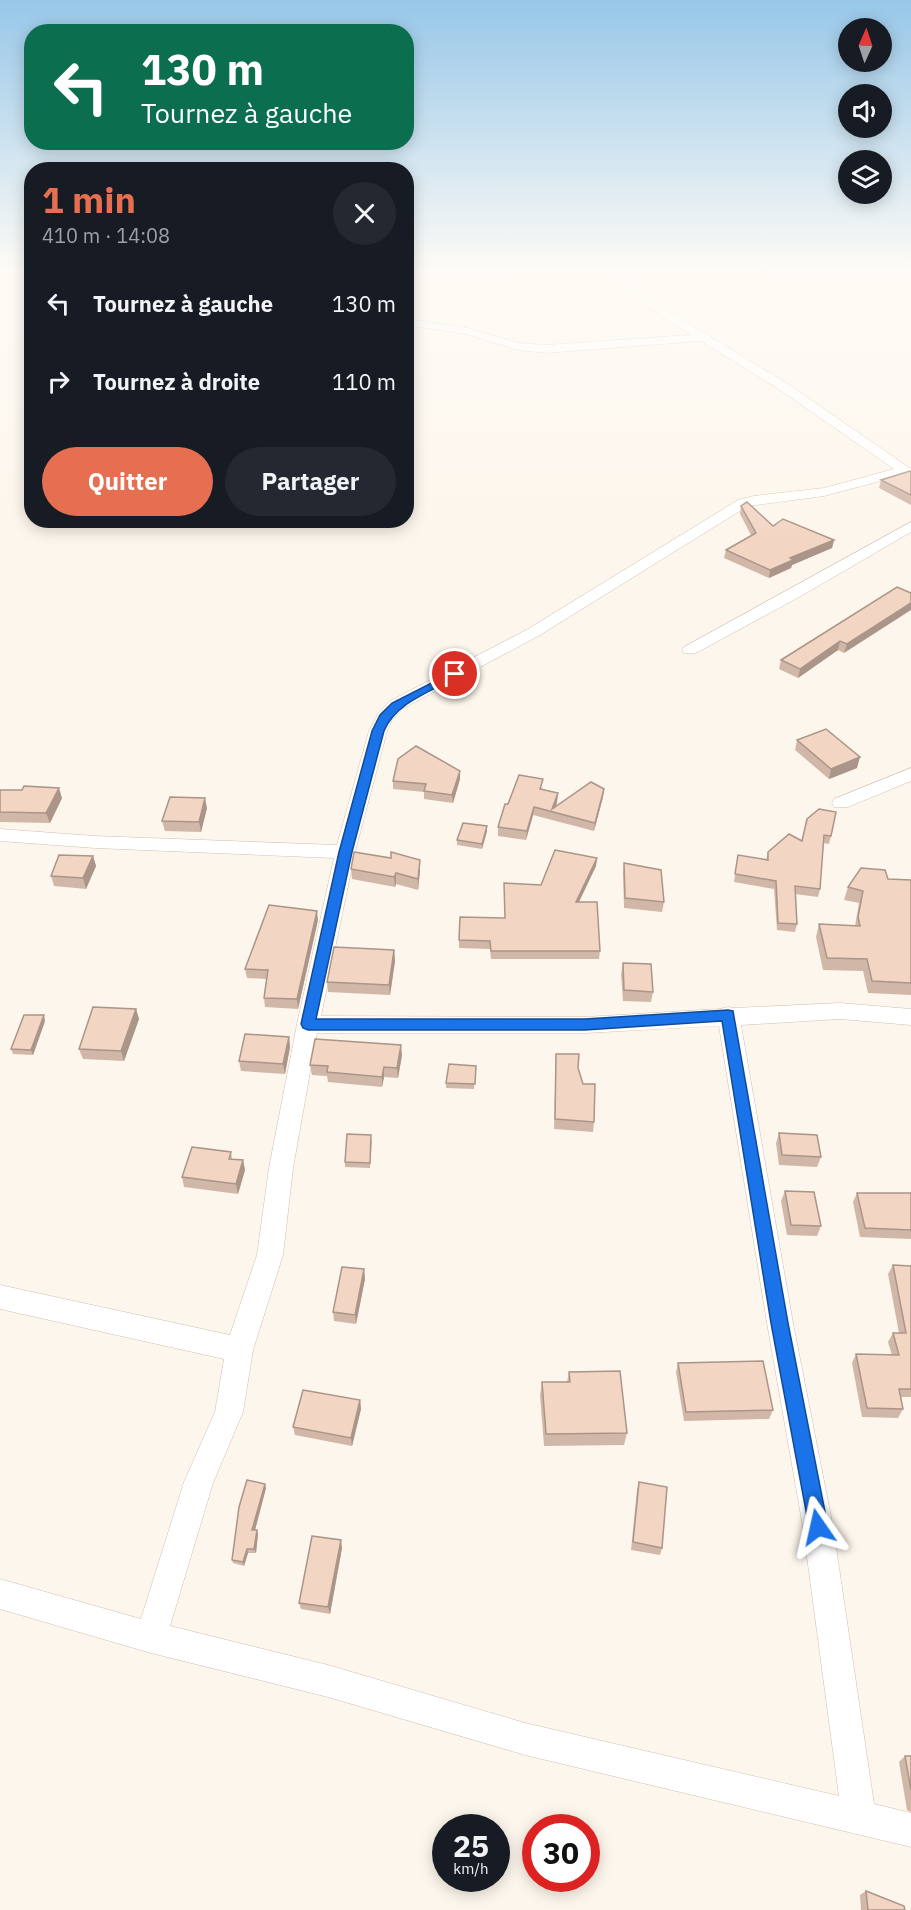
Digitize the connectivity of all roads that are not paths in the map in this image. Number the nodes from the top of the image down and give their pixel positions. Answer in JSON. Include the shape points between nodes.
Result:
{"nodes":[{"id":1,"x":745,"y":362,"type":"edge"},
{"id":2,"x":909,"y":469,"type":"edge"},
{"id":3,"x":911,"y":526,"type":"edge"},
{"id":4,"x":690,"y":650,"type":"dead end"},
{"id":5,"x":911,"y":774,"type":"edge"},
{"id":6,"x":841,"y":803,"type":"dead end"},
{"id":7,"x":0,"y":835,"type":"edge"},
{"id":8,"x":345,"y":852,"type":"junction"},
{"id":9,"x":728,"y":1015,"type":"junction"},
{"id":10,"x":911,"y":1017,"type":"edge"},
{"id":11,"x":308,"y":1024,"type":"junction"},
{"id":12,"x":0,"y":1297,"type":"edge"},
{"id":13,"x":239,"y":1350,"type":"junction"},
{"id":14,"x":0,"y":1594,"type":"edge"},
{"id":15,"x":151,"y":1637,"type":"junction"},
{"id":16,"x":859,"y":1816,"type":"junction"},
{"id":17,"x":911,"y":1830,"type":"edge"}],
"edges":[{"from":1,"to":2,"type":"street"},
{"from":2,"to":8,"type":"street","via":[[824,492],[743,503],[534,632],[396,705],[384,717],[378,731]]},
{"from":3,"to":4,"type":"street"},
{"from":5,"to":6,"type":"street"},
{"from":7,"to":8,"type":"street"},
{"from":8,"to":11,"type":"street"},
{"from":9,"to":10,"type":"street","via":[[840,1011]]},
{"from":9,"to":11,"type":"street","via":[[585,1024]]},
{"from":9,"to":16,"type":"street","via":[[818,1527]]},
{"from":11,"to":13,"type":"street","via":[[281,1168],[270,1255]]},
{"from":12,"to":13,"type":"street"},
{"from":13,"to":15,"type":"street","via":[[229,1412],[200,1482]]},
{"from":14,"to":15,"type":"street"},
{"from":15,"to":16,"type":"street","via":[[328,1681],[525,1739]]},
{"from":16,"to":17,"type":"street"}]}
